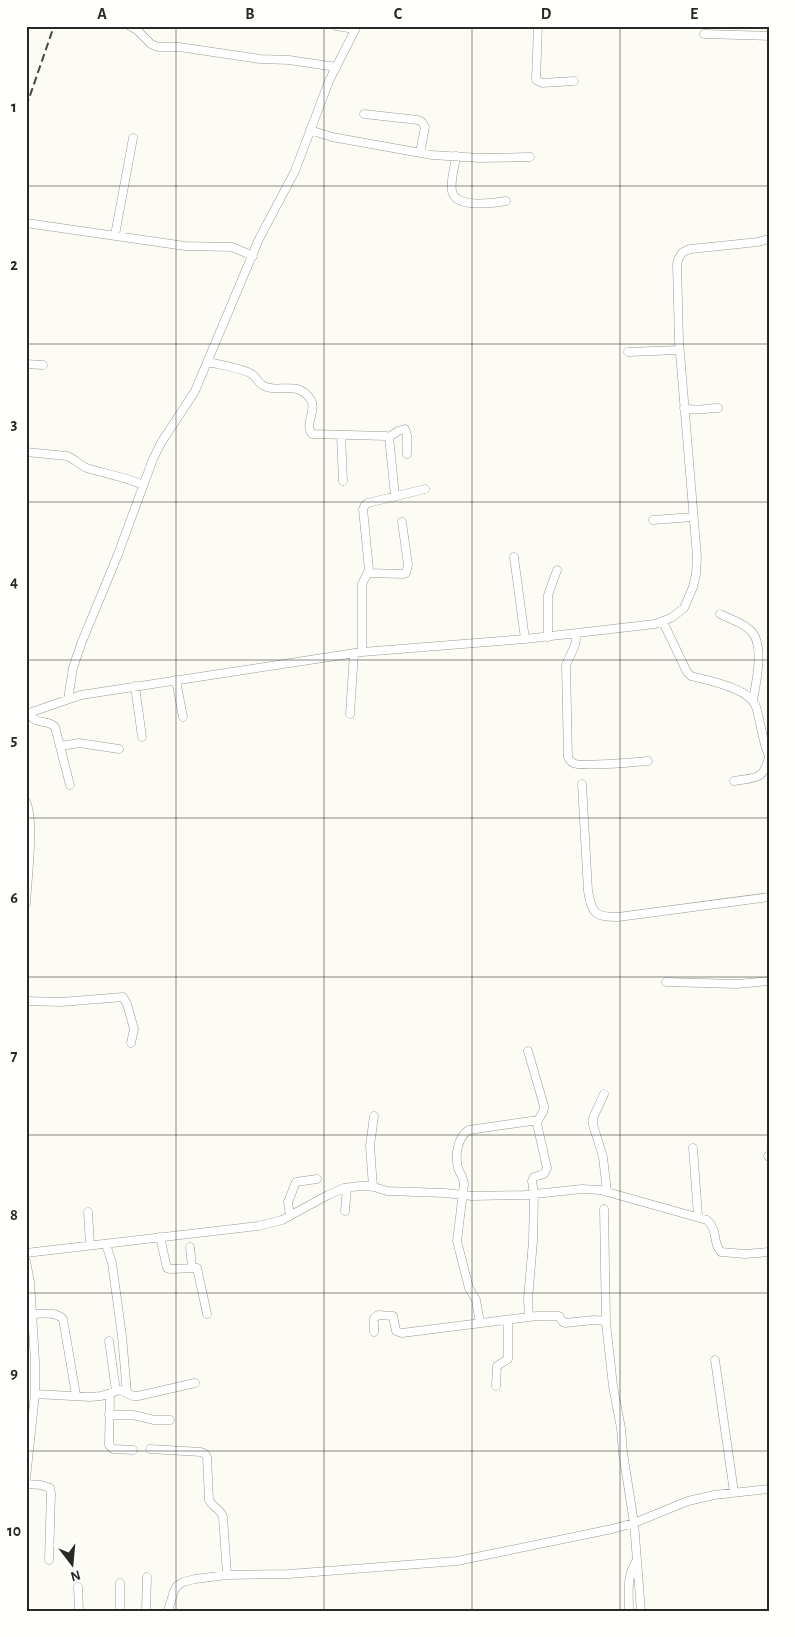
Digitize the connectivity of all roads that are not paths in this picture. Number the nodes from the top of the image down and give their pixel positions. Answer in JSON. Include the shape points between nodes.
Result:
{"nodes":[{"id":1,"x":130,"y":26,"type":"edge"},
{"id":2,"x":336,"y":26,"type":"edge"},
{"id":3,"x":538,"y":26,"type":"edge"},
{"id":4,"x":356,"y":28,"type":"edge"},
{"id":5,"x":704,"y":34,"type":"dead end"},
{"id":6,"x":769,"y":36,"type":"edge"},
{"id":7,"x":336,"y":68,"type":"junction"},
{"id":8,"x":574,"y":81,"type":"dead end"},
{"id":9,"x":364,"y":114,"type":"dead end"},
{"id":10,"x":310,"y":130,"type":"junction"},
{"id":11,"x":134,"y":138,"type":"dead end"},
{"id":12,"x":420,"y":153,"type":"junction"},
{"id":13,"x":456,"y":156,"type":"junction"},
{"id":14,"x":530,"y":157,"type":"dead end"},
{"id":15,"x":506,"y":200,"type":"dead end"},
{"id":16,"x":26,"y":223,"type":"edge"},
{"id":17,"x":115,"y":235,"type":"junction"},
{"id":18,"x":769,"y":239,"type":"edge"},
{"id":19,"x":253,"y":256,"type":"junction"},
{"id":20,"x":679,"y":350,"type":"junction"},
{"id":21,"x":628,"y":352,"type":"dead end"},
{"id":22,"x":208,"y":362,"type":"junction"},
{"id":23,"x":26,"y":364,"type":"edge"},
{"id":24,"x":43,"y":366,"type":"dead end"},
{"id":25,"x":684,"y":408,"type":"junction"},
{"id":26,"x":718,"y":408,"type":"dead end"},
{"id":27,"x":341,"y":435,"type":"junction"},
{"id":28,"x":389,"y":437,"type":"junction"},
{"id":29,"x":26,"y":452,"type":"edge"},
{"id":30,"x":406,"y":454,"type":"dead end"},
{"id":31,"x":343,"y":481,"type":"dead end"},
{"id":32,"x":143,"y":485,"type":"junction"},
{"id":33,"x":425,"y":489,"type":"dead end"},
{"id":34,"x":395,"y":496,"type":"junction"},
{"id":35,"x":693,"y":517,"type":"junction"},
{"id":36,"x":653,"y":520,"type":"dead end"},
{"id":37,"x":402,"y":522,"type":"dead end"},
{"id":38,"x":514,"y":558,"type":"dead end"},
{"id":39,"x":557,"y":570,"type":"dead end"},
{"id":40,"x":368,"y":573,"type":"junction"},
{"id":41,"x":720,"y":614,"type":"dead end"},
{"id":42,"x":663,"y":622,"type":"junction"},
{"id":43,"x":577,"y":634,"type":"junction"},
{"id":44,"x":548,"y":637,"type":"junction"},
{"id":45,"x":525,"y":639,"type":"junction"},
{"id":46,"x":358,"y":652,"type":"junction"},
{"id":47,"x":769,"y":658,"type":"edge"},
{"id":48,"x":759,"y":659,"type":"junction"},
{"id":49,"x":176,"y":680,"type":"junction"},
{"id":50,"x":135,"y":686,"type":"junction"},
{"id":51,"x":68,"y":699,"type":"junction"},
{"id":52,"x":753,"y":700,"type":"junction"},
{"id":53,"x":27,"y":713,"type":"edge"},
{"id":54,"x":350,"y":714,"type":"dead end"},
{"id":55,"x":183,"y":717,"type":"dead end"},
{"id":56,"x":142,"y":737,"type":"dead end"},
{"id":57,"x":61,"y":746,"type":"junction"},
{"id":58,"x":119,"y":749,"type":"dead end"},
{"id":59,"x":769,"y":757,"type":"edge"},
{"id":60,"x":648,"y":762,"type":"dead end"},
{"id":61,"x":734,"y":781,"type":"dead end"},
{"id":62,"x":582,"y":784,"type":"dead end"},
{"id":63,"x":70,"y":785,"type":"dead end"},
{"id":64,"x":26,"y":802,"type":"edge"},
{"id":65,"x":27,"y":881,"type":"edge"},
{"id":66,"x":769,"y":897,"type":"edge"},
{"id":67,"x":26,"y":904,"type":"edge"},
{"id":68,"x":769,"y":981,"type":"edge"},
{"id":69,"x":666,"y":982,"type":"dead end"},
{"id":70,"x":26,"y":1001,"type":"edge"},
{"id":71,"x":131,"y":1043,"type":"dead end"},
{"id":72,"x":528,"y":1051,"type":"dead end"},
{"id":73,"x":604,"y":1094,"type":"dead end"},
{"id":74,"x":374,"y":1116,"type":"dead end"},
{"id":75,"x":538,"y":1120,"type":"junction"},
{"id":76,"x":693,"y":1148,"type":"dead end"},
{"id":77,"x":317,"y":1179,"type":"dead end"},
{"id":78,"x":373,"y":1187,"type":"junction"},
{"id":79,"x":347,"y":1188,"type":"junction"},
{"id":80,"x":607,"y":1192,"type":"junction"},
{"id":81,"x":534,"y":1194,"type":"junction"},
{"id":82,"x":463,"y":1195,"type":"junction"},
{"id":83,"x":604,"y":1209,"type":"dead end"},
{"id":84,"x":345,"y":1211,"type":"dead end"},
{"id":85,"x":88,"y":1212,"type":"dead end"},
{"id":86,"x":290,"y":1216,"type":"junction"},
{"id":87,"x":698,"y":1216,"type":"junction"},
{"id":88,"x":160,"y":1237,"type":"junction"},
{"id":89,"x":106,"y":1244,"type":"junction"},
{"id":90,"x":90,"y":1245,"type":"junction"},
{"id":91,"x":190,"y":1247,"type":"dead end"},
{"id":92,"x":26,"y":1253,"type":"edge"},
{"id":93,"x":769,"y":1253,"type":"edge"},
{"id":94,"x":26,"y":1261,"type":"edge"},
{"id":95,"x":192,"y":1267,"type":"junction"},
{"id":96,"x":32,"y":1314,"type":"junction"},
{"id":97,"x":207,"y":1314,"type":"dead end"},
{"id":98,"x":529,"y":1317,"type":"junction"},
{"id":99,"x":508,"y":1320,"type":"junction"},
{"id":100,"x":606,"y":1321,"type":"junction"},
{"id":101,"x":480,"y":1323,"type":"junction"},
{"id":102,"x":374,"y":1332,"type":"dead end"},
{"id":103,"x":109,"y":1341,"type":"dead end"},
{"id":104,"x":715,"y":1360,"type":"dead end"},
{"id":105,"x":196,"y":1383,"type":"dead end"},
{"id":106,"x":496,"y":1386,"type":"dead end"},
{"id":107,"x":113,"y":1392,"type":"junction"},
{"id":108,"x":127,"y":1393,"type":"junction"},
{"id":109,"x":35,"y":1394,"type":"junction"},
{"id":110,"x":76,"y":1395,"type":"junction"},
{"id":111,"x":30,"y":1406,"type":"edge"},
{"id":112,"x":109,"y":1415,"type":"junction"},
{"id":113,"x":170,"y":1420,"type":"dead end"},
{"id":114,"x":150,"y":1449,"type":"dead end"},
{"id":115,"x":134,"y":1450,"type":"dead end"},
{"id":116,"x":26,"y":1478,"type":"edge"},
{"id":117,"x":26,"y":1484,"type":"edge"},
{"id":118,"x":769,"y":1488,"type":"edge"},
{"id":119,"x":734,"y":1492,"type":"junction"},
{"id":120,"x":634,"y":1523,"type":"junction"},
{"id":121,"x":49,"y":1560,"type":"dead end"},
{"id":122,"x":637,"y":1560,"type":"junction"},
{"id":123,"x":227,"y":1575,"type":"junction"},
{"id":124,"x":147,"y":1577,"type":"dead end"},
{"id":125,"x":120,"y":1584,"type":"dead end"},
{"id":126,"x":78,"y":1587,"type":"dead end"},
{"id":127,"x":79,"y":1611,"type":"edge"},
{"id":128,"x":120,"y":1611,"type":"edge"},
{"id":129,"x":146,"y":1611,"type":"edge"},
{"id":130,"x":168,"y":1611,"type":"edge"},
{"id":131,"x":629,"y":1611,"type":"edge"},
{"id":132,"x":641,"y":1611,"type":"edge"}],
"edges":[{"from":1,"to":7,"type":"street","via":[[158,48],[184,48]]},
{"from":2,"to":4,"type":"street"},
{"from":3,"to":8,"type":"street","via":[[536,80],[542,83]]},
{"from":4,"to":7,"type":"street"},
{"from":5,"to":6,"type":"street"},
{"from":7,"to":10,"type":"street"},
{"from":9,"to":12,"type":"street","via":[[422,122],[425,127]]},
{"from":10,"to":12,"type":"street"},
{"from":10,"to":19,"type":"street","via":[[295,171]]},
{"from":11,"to":17,"type":"street"},
{"from":12,"to":13,"type":"street"},
{"from":13,"to":14,"type":"street"},
{"from":13,"to":15,"type":"street","via":[[451,188],[458,200],[478,204]]},
{"from":16,"to":17,"type":"street"},
{"from":17,"to":19,"type":"street","via":[[185,246],[232,247]]},
{"from":18,"to":20,"type":"street","via":[[691,248],[681,253],[677,264]]},
{"from":19,"to":22,"type":"street"},
{"from":20,"to":21,"type":"street"},
{"from":20,"to":25,"type":"street"},
{"from":22,"to":27,"type":"street","via":[[250,373],[263,386],[287,387],[302,392],[312,404],[309,431],[312,434]]},
{"from":22,"to":32,"type":"street","via":[[195,391],[161,443]]},
{"from":23,"to":24,"type":"street"},
{"from":25,"to":26,"type":"street","via":[[694,411]]},
{"from":25,"to":35,"type":"street"},
{"from":27,"to":28,"type":"street"},
{"from":27,"to":31,"type":"street"},
{"from":28,"to":30,"type":"street","via":[[404,429],[407,435]]},
{"from":28,"to":34,"type":"street"},
{"from":29,"to":32,"type":"street","via":[[67,456],[86,467]]},
{"from":32,"to":51,"type":"street","via":[[81,644]]},
{"from":33,"to":34,"type":"street"},
{"from":34,"to":40,"type":"street","via":[[368,503],[363,509]]},
{"from":35,"to":36,"type":"street"},
{"from":35,"to":42,"type":"street","via":[[696,574],[684,608]]},
{"from":37,"to":40,"type":"street","via":[[408,566],[406,573]]},
{"from":38,"to":45,"type":"street"},
{"from":39,"to":44,"type":"street","via":[[548,595]]},
{"from":40,"to":46,"type":"street","via":[[362,584]]},
{"from":41,"to":48,"type":"street","via":[[751,631]]},
{"from":42,"to":43,"type":"street"},
{"from":42,"to":52,"type":"street","via":[[691,676],[743,692]]},
{"from":43,"to":44,"type":"street"},
{"from":43,"to":60,"type":"street","via":[[566,665],[570,762]]},
{"from":44,"to":45,"type":"street"},
{"from":45,"to":46,"type":"street"},
{"from":46,"to":49,"type":"street"},
{"from":46,"to":54,"type":"street"},
{"from":47,"to":48,"type":"street"},
{"from":48,"to":52,"type":"street"},
{"from":49,"to":50,"type":"street"},
{"from":49,"to":55,"type":"street"},
{"from":50,"to":51,"type":"street"},
{"from":50,"to":56,"type":"street"},
{"from":51,"to":53,"type":"street"},
{"from":52,"to":59,"type":"street"},
{"from":53,"to":57,"type":"street","via":[[34,720],[55,727]]},
{"from":57,"to":58,"type":"street","via":[[79,743]]},
{"from":57,"to":63,"type":"street"},
{"from":59,"to":61,"type":"street","via":[[763,774]]},
{"from":62,"to":66,"type":"street","via":[[588,891],[590,906],[595,913],[603,917],[618,917]]},
{"from":64,"to":65,"type":"street","via":[[29,811]]},
{"from":65,"to":67,"type":"street"},
{"from":68,"to":69,"type":"street","via":[[737,984]]},
{"from":70,"to":71,"type":"street","via":[[61,1002],[124,996],[134,1029]]},
{"from":72,"to":75,"type":"street","via":[[544,1106],[544,1113]]},
{"from":73,"to":80,"type":"street","via":[[593,1125],[603,1157]]},
{"from":74,"to":78,"type":"street","via":[[370,1146]]},
{"from":75,"to":81,"type":"street","via":[[547,1168],[544,1174],[532,1179]]},
{"from":75,"to":82,"type":"street","via":[[475,1129],[463,1134],[459,1142],[458,1166],[464,1180]]},
{"from":76,"to":87,"type":"street"},
{"from":77,"to":86,"type":"street","via":[[296,1182],[288,1202]]},
{"from":78,"to":79,"type":"street"},
{"from":78,"to":82,"type":"street","via":[[388,1191]]},
{"from":79,"to":84,"type":"street"},
{"from":79,"to":86,"type":"street"},
{"from":80,"to":81,"type":"street","via":[[582,1189]]},
{"from":80,"to":87,"type":"street"},
{"from":81,"to":82,"type":"street"},
{"from":81,"to":98,"type":"street"},
{"from":82,"to":101,"type":"street","via":[[457,1241]]},
{"from":83,"to":100,"type":"street"},
{"from":85,"to":90,"type":"street"},
{"from":86,"to":88,"type":"street","via":[[258,1226]]},
{"from":87,"to":93,"type":"street","via":[[715,1228],[721,1252]]},
{"from":88,"to":89,"type":"street"},
{"from":88,"to":95,"type":"street","via":[[168,1268]]},
{"from":89,"to":90,"type":"street"},
{"from":89,"to":108,"type":"street","via":[[112,1263]]},
{"from":90,"to":92,"type":"street"},
{"from":91,"to":95,"type":"street"},
{"from":94,"to":96,"type":"street"},
{"from":95,"to":97,"type":"street","via":[[199,1270]]},
{"from":96,"to":109,"type":"street"},
{"from":96,"to":110,"type":"street","via":[[56,1314],[63,1319]]},
{"from":98,"to":99,"type":"street"},
{"from":98,"to":100,"type":"street","via":[[559,1316],[565,1323]]},
{"from":99,"to":101,"type":"street"},
{"from":99,"to":106,"type":"street","via":[[508,1359],[497,1366]]},
{"from":100,"to":120,"type":"street"},
{"from":101,"to":102,"type":"street","via":[[402,1332],[396,1331],[394,1316],[378,1315],[374,1318]]},
{"from":103,"to":107,"type":"street"},
{"from":104,"to":119,"type":"street"},
{"from":105,"to":108,"type":"street","via":[[138,1396]]},
{"from":107,"to":108,"type":"street"},
{"from":107,"to":110,"type":"street","via":[[90,1397]]},
{"from":107,"to":112,"type":"street"},
{"from":109,"to":110,"type":"street"},
{"from":109,"to":111,"type":"street"},
{"from":111,"to":116,"type":"street"},
{"from":112,"to":113,"type":"street"},
{"from":112,"to":115,"type":"street","via":[[110,1448]]},
{"from":114,"to":123,"type":"street","via":[[201,1452],[207,1457],[209,1500],[223,1517]]},
{"from":117,"to":121,"type":"street","via":[[50,1488]]},
{"from":118,"to":119,"type":"street"},
{"from":119,"to":120,"type":"street","via":[[688,1501]]},
{"from":120,"to":122,"type":"street"},
{"from":120,"to":123,"type":"street","via":[[457,1561],[289,1574]]},
{"from":122,"to":131,"type":"street","via":[[629,1579]]},
{"from":122,"to":132,"type":"street"},
{"from":123,"to":130,"type":"street","via":[[183,1582],[174,1591]]},
{"from":124,"to":129,"type":"street"},
{"from":125,"to":128,"type":"street"},
{"from":126,"to":127,"type":"street"}]}
